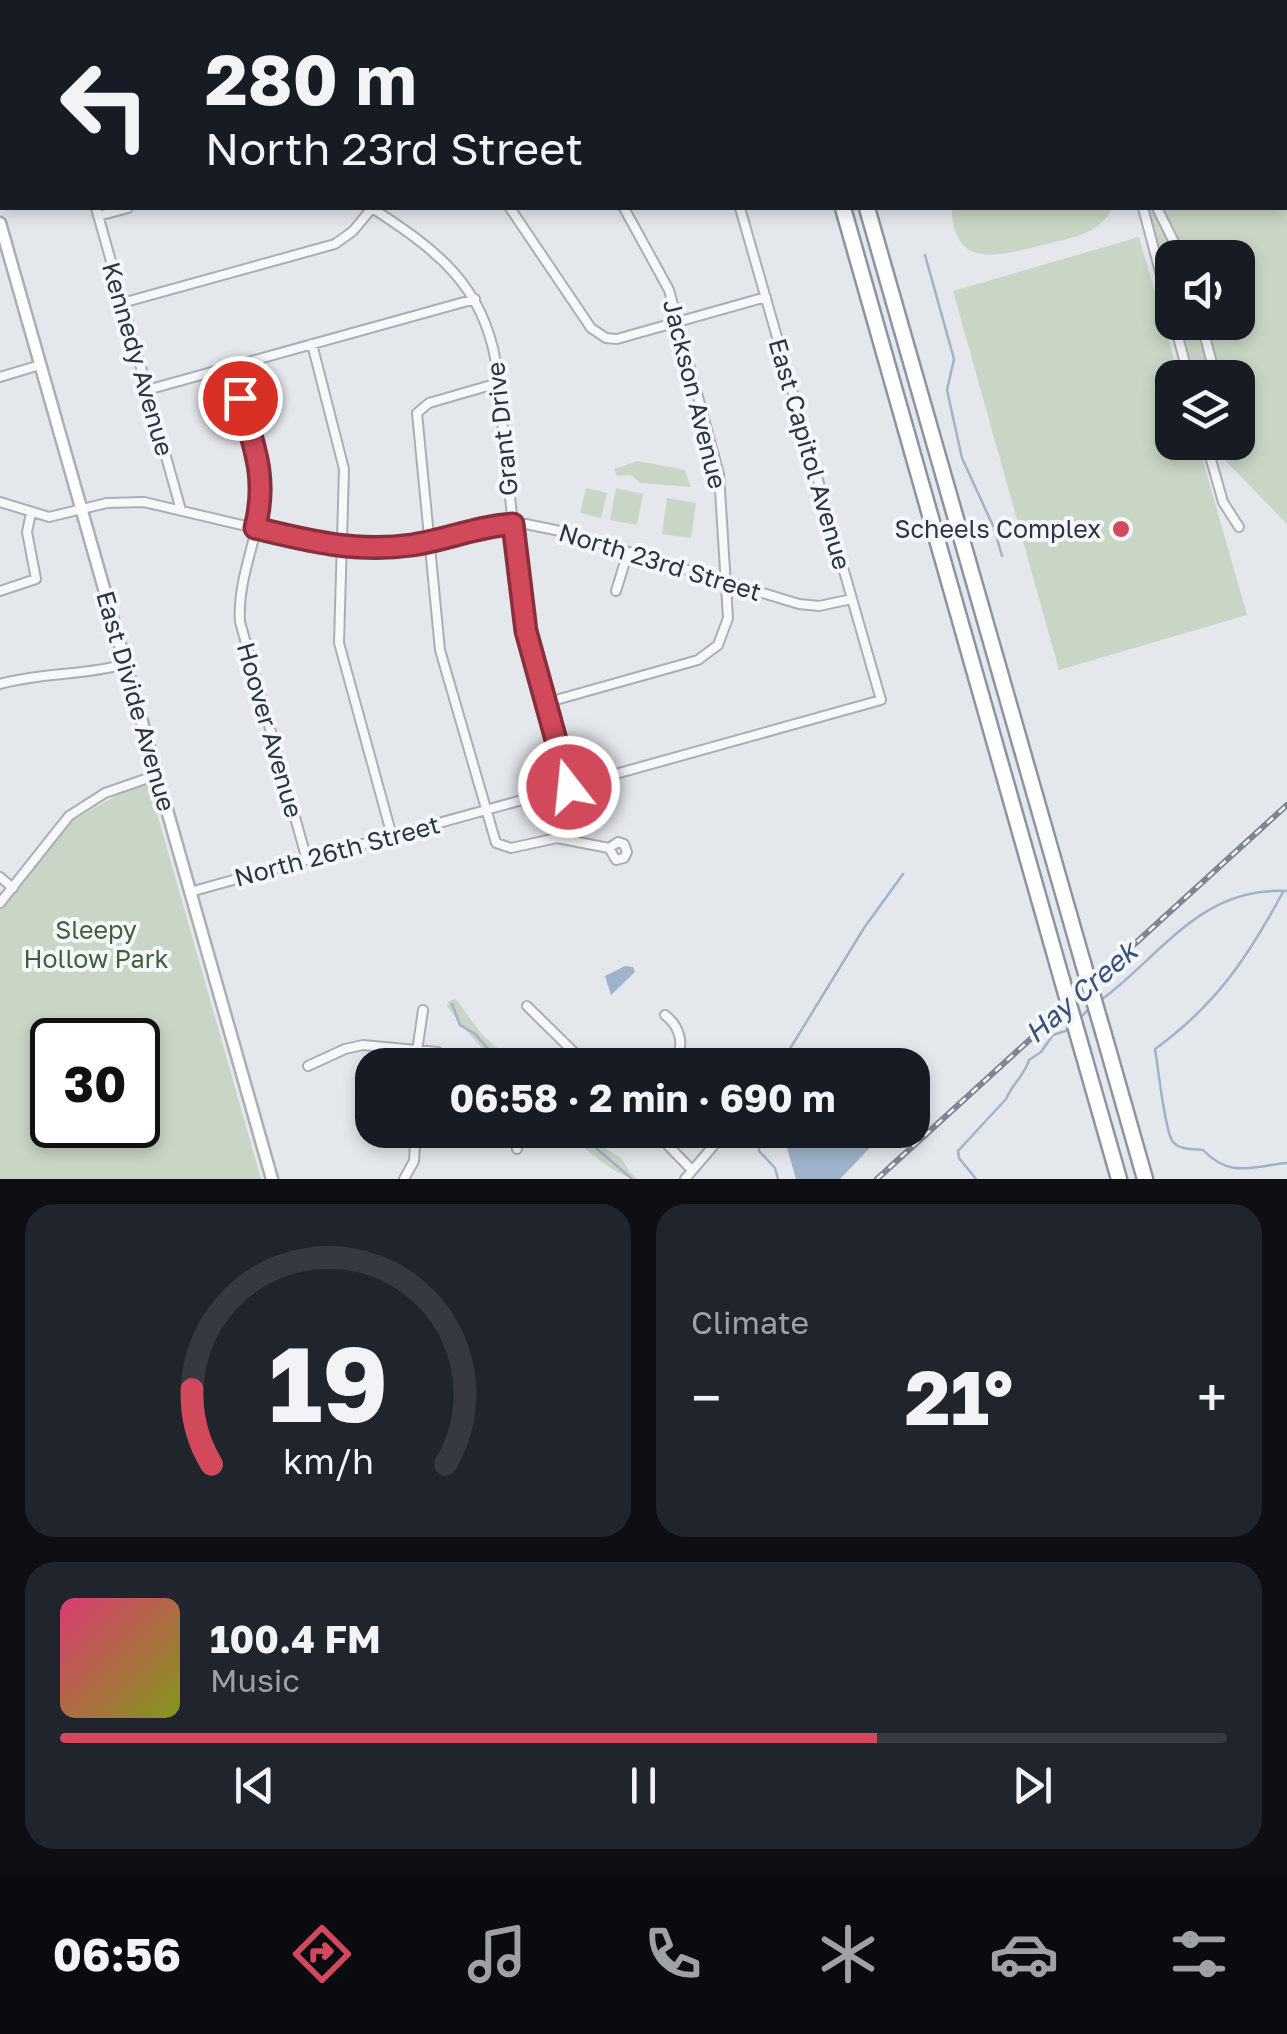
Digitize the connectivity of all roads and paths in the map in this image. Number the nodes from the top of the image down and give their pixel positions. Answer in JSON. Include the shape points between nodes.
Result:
{"nodes":[{"id":1,"x":370,"y":210,"type":"edge"},
{"id":2,"x":375,"y":210,"type":"edge"},
{"id":3,"x":511,"y":210,"type":"edge"},
{"id":4,"x":625,"y":210,"type":"edge"},
{"id":5,"x":741,"y":210,"type":"edge"},
{"id":6,"x":844,"y":210,"type":"edge"},
{"id":7,"x":868,"y":210,"type":"edge"},
{"id":8,"x":1144,"y":210,"type":"edge"},
{"id":9,"x":1158,"y":210,"type":"edge"},
{"id":10,"x":97,"y":212,"type":"edge"},
{"id":11,"x":0,"y":222,"type":"edge"},
{"id":12,"x":1173,"y":240,"type":"edge"},
{"id":13,"x":1155,"y":253,"type":"edge"},
{"id":14,"x":766,"y":297,"type":"junction"},
{"id":15,"x":474,"y":300,"type":"junction"},
{"id":16,"x":122,"y":303,"type":"junction"},
{"id":17,"x":678,"y":322,"type":"junction"},
{"id":18,"x":312,"y":344,"type":"junction"},
{"id":19,"x":40,"y":366,"type":"junction"},
{"id":20,"x":231,"y":366,"type":"junction"},
{"id":21,"x":0,"y":376,"type":"edge"},
{"id":22,"x":498,"y":383,"type":"junction"},
{"id":23,"x":148,"y":390,"type":"junction"},
{"id":24,"x":1211,"y":460,"type":"edge"},
{"id":25,"x":0,"y":502,"type":"edge"},
{"id":26,"x":81,"y":510,"type":"junction"},
{"id":27,"x":181,"y":510,"type":"junction"},
{"id":28,"x":31,"y":514,"type":"junction"},
{"id":29,"x":513,"y":524,"type":"junction"},
{"id":30,"x":1239,"y":527,"type":"dead end"},
{"id":31,"x":255,"y":528,"type":"junction"},
{"id":32,"x":428,"y":542,"type":"junction"},
{"id":33,"x":342,"y":547,"type":"junction"},
{"id":34,"x":628,"y":552,"type":"junction"},
{"id":35,"x":727,"y":582,"type":"junction"},
{"id":36,"x":0,"y":591,"type":"edge"},
{"id":37,"x":616,"y":591,"type":"dead end"},
{"id":38,"x":852,"y":599,"type":"junction"},
{"id":39,"x":125,"y":664,"type":"junction"},
{"id":40,"x":0,"y":684,"type":"edge"},
{"id":41,"x":545,"y":703,"type":"junction"},
{"id":42,"x":157,"y":775,"type":"junction"},
{"id":43,"x":569,"y":787,"type":"junction"},
{"id":44,"x":484,"y":810,"type":"junction"},
{"id":45,"x":392,"y":836,"type":"junction"},
{"id":46,"x":609,"y":848,"type":"dead end"},
{"id":47,"x":306,"y":860,"type":"junction"},
{"id":48,"x":0,"y":877,"type":"edge"},
{"id":49,"x":13,"y":888,"type":"junction"},
{"id":50,"x":190,"y":892,"type":"junction"},
{"id":51,"x":0,"y":903,"type":"edge"},
{"id":52,"x":527,"y":1006,"type":"dead end"},
{"id":53,"x":422,"y":1010,"type":"dead end"},
{"id":54,"x":665,"y":1015,"type":"dead end"},
{"id":55,"x":386,"y":1048,"type":"edge"},
{"id":56,"x":416,"y":1048,"type":"edge"},
{"id":57,"x":570,"y":1048,"type":"edge"},
{"id":58,"x":680,"y":1048,"type":"edge"},
{"id":59,"x":308,"y":1066,"type":"dead end"},
{"id":60,"x":415,"y":1148,"type":"edge"},
{"id":61,"x":671,"y":1148,"type":"edge"},
{"id":62,"x":710,"y":1148,"type":"edge"},
{"id":63,"x":691,"y":1169,"type":"junction"},
{"id":64,"x":272,"y":1179,"type":"edge"},
{"id":65,"x":404,"y":1179,"type":"edge"},
{"id":66,"x":686,"y":1179,"type":"edge"},
{"id":67,"x":1119,"y":1179,"type":"edge"},
{"id":68,"x":1145,"y":1179,"type":"edge"}],
"edges":[{"from":1,"to":16,"type":"street","via":[[335,244]]},
{"from":2,"to":15,"type":"street","name":"Grant Drive","via":[[433,249]]},
{"from":3,"to":17,"type":"street","via":[[596,332],[617,340]]},
{"from":4,"to":17,"type":"street","name":"Jackson Avenue","via":[[658,264]]},
{"from":5,"to":14,"type":"street","name":"East Capitol Avenue"},
{"from":6,"to":67,"type":"highway","bridge":true},
{"from":7,"to":68,"type":"highway","bridge":true},
{"from":8,"to":13,"type":"street"},
{"from":9,"to":12,"type":"street"},
{"from":10,"to":16,"type":"street","name":"Kennedy Avenue"},
{"from":11,"to":19,"type":"street","name":"East Divide Avenue"},
{"from":14,"to":17,"type":"street"},
{"from":14,"to":38,"type":"street","name":"East Capitol Avenue"},
{"from":15,"to":18,"type":"street"},
{"from":15,"to":22,"type":"street","name":"Grant Drive","via":[[490,336]]},
{"from":16,"to":23,"type":"street","name":"Kennedy Avenue"},
{"from":17,"to":35,"type":"street","name":"Jackson Avenue","via":[[717,462]]},
{"from":18,"to":20,"type":"street"},
{"from":18,"to":33,"type":"street","via":[[342,456]]},
{"from":19,"to":21,"type":"street"},
{"from":19,"to":26,"type":"street","name":"East Divide Avenue"},
{"from":20,"to":23,"type":"street"},
{"from":20,"to":31,"type":"street","name":"Hoover Avenue","via":[[261,475]]},
{"from":22,"to":29,"type":"street","name":"Grant Drive"},
{"from":22,"to":32,"type":"street","via":[[429,402],[417,412]]},
{"from":23,"to":27,"type":"street","name":"Kennedy Avenue"},
{"from":24,"to":30,"type":"street","via":[[1223,502]]},
{"from":25,"to":28,"type":"street","name":"North 23rd Street"},
{"from":26,"to":27,"type":"street","name":"North 23rd Street","via":[[129,500]]},
{"from":26,"to":28,"type":"street","name":"North 23rd Street"},
{"from":26,"to":39,"type":"street","name":"East Divide Avenue"},
{"from":27,"to":31,"type":"street","name":"North 23rd Street"},
{"from":28,"to":36,"type":"street","via":[[26,532],[36,578]]},
{"from":29,"to":32,"type":"street","name":"North 23rd Street"},
{"from":29,"to":34,"type":"street","name":"North 23rd Street"},
{"from":29,"to":41,"type":"street","name":"Grant Drive","via":[[524,621]]},
{"from":31,"to":33,"type":"street","name":"North 23rd Street"},
{"from":31,"to":47,"type":"street","name":"Hoover Avenue","via":[[241,629]]},
{"from":32,"to":33,"type":"street","name":"North 23rd Street"},
{"from":32,"to":44,"type":"street","via":[[442,660]]},
{"from":33,"to":45,"type":"street","via":[[342,657]]},
{"from":34,"to":35,"type":"street","name":"North 23rd Street"},
{"from":34,"to":37,"type":"street"},
{"from":35,"to":38,"type":"street","name":"North 23rd Street","via":[[806,606]]},
{"from":35,"to":41,"type":"street","name":"Jackson Avenue","via":[[725,632],[705,656]]},
{"from":38,"to":43,"type":"street","name":"East Capitol Avenue","via":[[880,700]]},
{"from":39,"to":40,"type":"street"},
{"from":39,"to":42,"type":"street","name":"East Divide Avenue"},
{"from":41,"to":43,"type":"street","name":"Grant Drive"},
{"from":42,"to":49,"type":"street","via":[[106,792],[69,816]]},
{"from":42,"to":50,"type":"street","name":"East Divide Avenue"},
{"from":43,"to":44,"type":"street"},
{"from":44,"to":45,"type":"street","name":"North 26th Street"},
{"from":44,"to":46,"type":"street","via":[[494,839],[505,848],[557,838]]},
{"from":45,"to":47,"type":"street","name":"North 26th Street"},
{"from":47,"to":50,"type":"street","name":"North 26th Street"},
{"from":48,"to":49,"type":"street"},
{"from":49,"to":51,"type":"street"},
{"from":50,"to":64,"type":"street","name":"East Divide Avenue"},
{"from":52,"to":57,"type":"street"},
{"from":53,"to":56,"type":"street"},
{"from":54,"to":58,"type":"street","via":[[676,1025]]},
{"from":55,"to":59,"type":"street","via":[[357,1046]]},
{"from":60,"to":65,"type":"street"},
{"from":61,"to":63,"type":"street"},
{"from":62,"to":63,"type":"street"},
{"from":63,"to":66,"type":"street"}]}
